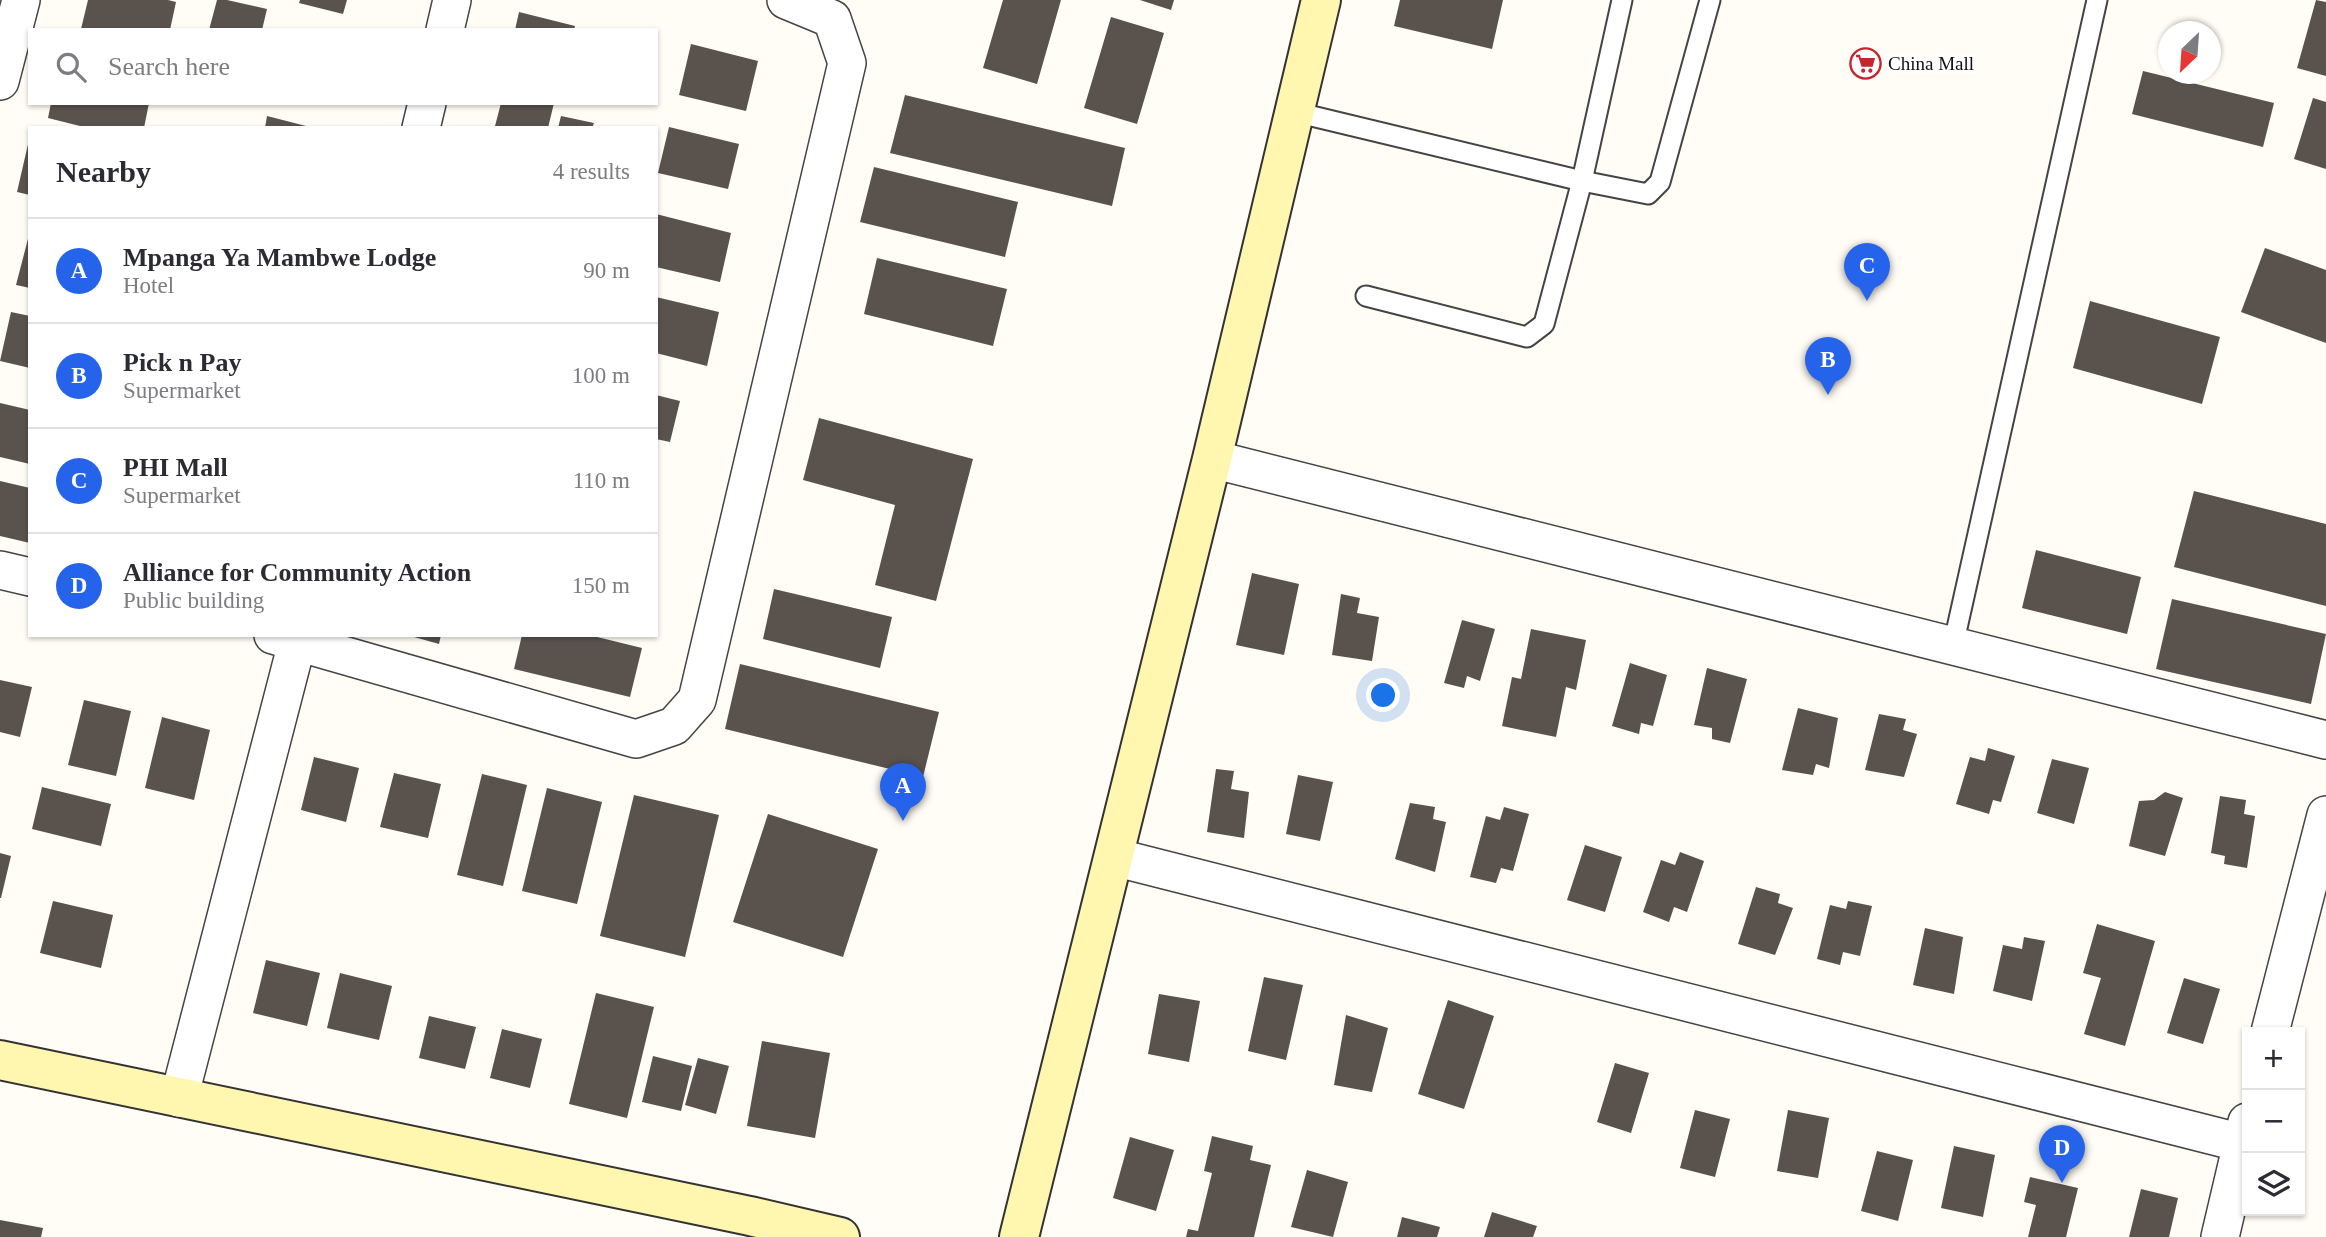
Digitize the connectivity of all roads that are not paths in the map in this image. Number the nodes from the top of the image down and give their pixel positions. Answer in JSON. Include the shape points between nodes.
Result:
{"nodes":[{"id":1,"x":21,"y":0,"type":"edge"},
{"id":2,"x":452,"y":0,"type":"edge"},
{"id":3,"x":786,"y":0,"type":"edge"},
{"id":4,"x":1321,"y":0,"type":"edge"},
{"id":5,"x":1622,"y":0,"type":"edge"},
{"id":6,"x":1710,"y":0,"type":"edge"},
{"id":7,"x":2097,"y":0,"type":"edge"},
{"id":8,"x":445,"y":28,"type":"edge"},
{"id":9,"x":0,"y":81,"type":"edge"},
{"id":10,"x":427,"y":105,"type":"edge"},
{"id":11,"x":1295,"y":112,"type":"junction"},
{"id":12,"x":421,"y":126,"type":"edge"},
{"id":13,"x":1581,"y":181,"type":"junction"},
{"id":14,"x":1366,"y":296,"type":"dead end"},
{"id":15,"x":1212,"y":459,"type":"junction"},
{"id":16,"x":0,"y":570,"type":"edge"},
{"id":17,"x":28,"y":577,"type":"edge"},
{"id":18,"x":290,"y":637,"type":"edge"},
{"id":19,"x":1954,"y":646,"type":"junction"},
{"id":20,"x":2326,"y":740,"type":"edge"},
{"id":21,"x":2326,"y":815,"type":"edge"},
{"id":22,"x":1114,"y":857,"type":"junction"},
{"id":23,"x":2271,"y":1027,"type":"edge"},
{"id":24,"x":0,"y":1060,"type":"edge"},
{"id":25,"x":179,"y":1098,"type":"junction"},
{"id":26,"x":2242,"y":1133,"type":"edge"},
{"id":27,"x":2242,"y":1142,"type":"edge"},
{"id":28,"x":746,"y":1227,"type":"edge"},
{"id":29,"x":840,"y":1237,"type":"edge"},
{"id":30,"x":1019,"y":1237,"type":"edge"},
{"id":31,"x":2220,"y":1237,"type":"edge"}],
"edges":[{"from":1,"to":9,"type":"street"},
{"from":2,"to":8,"type":"street"},
{"from":3,"to":18,"type":"street","via":[[832,19],[847,62],[696,700],[674,726],[636,739]]},
{"from":4,"to":11,"type":"main road"},
{"from":5,"to":13,"type":"lane"},
{"from":6,"to":13,"type":"lane","via":[[1660,181],[1648,194]]},
{"from":7,"to":19,"type":"lane"},
{"from":10,"to":12,"type":"street"},
{"from":11,"to":13,"type":"lane"},
{"from":11,"to":15,"type":"main road"},
{"from":13,"to":14,"type":"lane","via":[[1544,324],[1527,337]]},
{"from":15,"to":19,"type":"street"},
{"from":15,"to":22,"type":"main road"},
{"from":16,"to":17,"type":"street"},
{"from":18,"to":25,"type":"street"},
{"from":19,"to":20,"type":"street"},
{"from":21,"to":23,"type":"street"},
{"from":22,"to":26,"type":"street"},
{"from":22,"to":30,"type":"main road"},
{"from":24,"to":25,"type":"main road"},
{"from":25,"to":28,"type":"main road"},
{"from":27,"to":31,"type":"street"},
{"from":28,"to":29,"type":"main road"}]}
